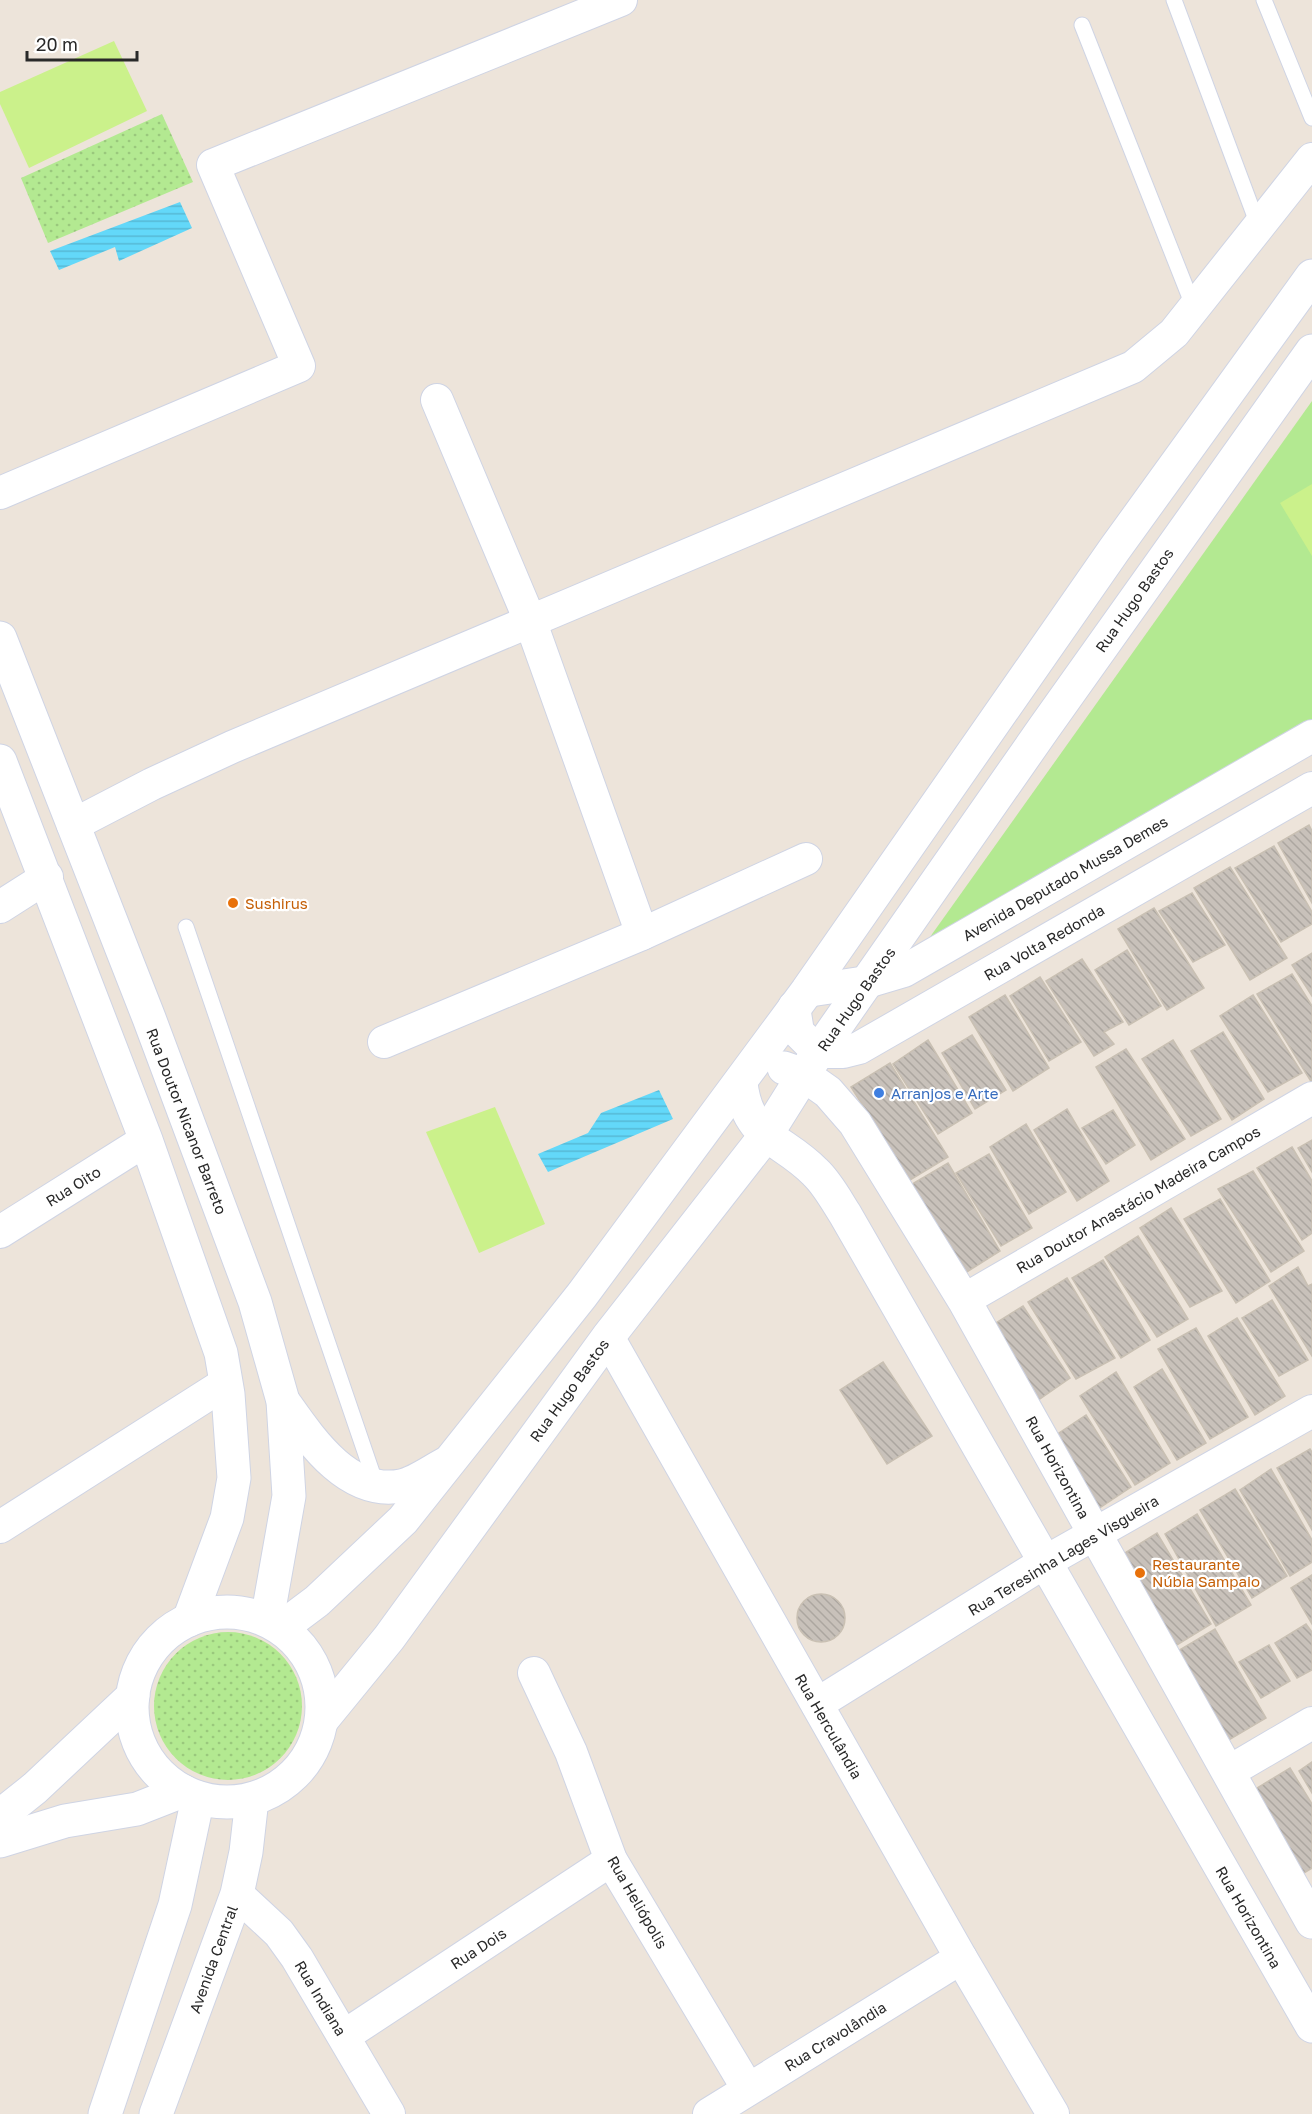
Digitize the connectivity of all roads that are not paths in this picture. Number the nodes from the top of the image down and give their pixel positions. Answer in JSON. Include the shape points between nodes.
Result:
{"nodes":[{"id":1,"x":621,"y":0,"type":"edge"},
{"id":2,"x":1174,"y":0,"type":"edge"},
{"id":3,"x":1264,"y":0,"type":"edge"},
{"id":4,"x":1082,"y":25,"type":"dead end"},
{"id":5,"x":1312,"y":118,"type":"edge"},
{"id":6,"x":1312,"y":159,"type":"edge"},
{"id":7,"x":1258,"y":225,"type":"junction"},
{"id":8,"x":1312,"y":276,"type":"edge"},
{"id":9,"x":1194,"y":308,"type":"junction"},
{"id":10,"x":1312,"y":351,"type":"edge"},
{"id":11,"x":437,"y":400,"type":"dead end"},
{"id":12,"x":0,"y":493,"type":"edge"},
{"id":13,"x":531,"y":623,"type":"junction"},
{"id":14,"x":0,"y":638,"type":"edge"},
{"id":15,"x":1312,"y":735,"type":"edge"},
{"id":16,"x":0,"y":761,"type":"edge"},
{"id":17,"x":1312,"y":788,"type":"edge"},
{"id":18,"x":73,"y":825,"type":"junction"},
{"id":19,"x":806,"y":859,"type":"dead end"},
{"id":20,"x":47,"y":877,"type":"junction"},
{"id":21,"x":0,"y":907,"type":"edge"},
{"id":22,"x":186,"y":927,"type":"dead end"},
{"id":23,"x":642,"y":934,"type":"junction"},
{"id":24,"x":867,"y":982,"type":"junction"},
{"id":25,"x":800,"y":999,"type":"junction"},
{"id":26,"x":384,"y":1042,"type":"dead end"},
{"id":27,"x":811,"y":1064,"type":"junction"},
{"id":28,"x":748,"y":1072,"type":"junction"},
{"id":29,"x":1312,"y":1098,"type":"edge"},
{"id":30,"x":766,"y":1135,"type":"junction"},
{"id":31,"x":146,"y":1140,"type":"junction"},
{"id":32,"x":0,"y":1232,"type":"edge"},
{"id":33,"x":964,"y":1300,"type":"junction"},
{"id":34,"x":608,"y":1337,"type":"junction"},
{"id":35,"x":226,"y":1383,"type":"junction"},
{"id":36,"x":283,"y":1401,"type":"junction"},
{"id":37,"x":1312,"y":1411,"type":"edge"},
{"id":38,"x":447,"y":1463,"type":"junction"},
{"id":39,"x":376,"y":1487,"type":"junction"},
{"id":40,"x":0,"y":1527,"type":"edge"},
{"id":41,"x":1096,"y":1534,"type":"junction"},
{"id":42,"x":1046,"y":1562,"type":"junction"},
{"id":43,"x":189,"y":1620,"type":"junction"},
{"id":44,"x":274,"y":1624,"type":"junction"},
{"id":45,"x":534,"y":1673,"type":"dead end"},
{"id":46,"x":133,"y":1696,"type":"junction"},
{"id":47,"x":817,"y":1704,"type":"junction"},
{"id":48,"x":322,"y":1720,"type":"junction"},
{"id":49,"x":1312,"y":1723,"type":"edge"},
{"id":50,"x":1230,"y":1771,"type":"junction"},
{"id":51,"x":190,"y":1795,"type":"junction"},
{"id":52,"x":252,"y":1799,"type":"junction"},
{"id":53,"x":0,"y":1816,"type":"edge"},
{"id":54,"x":0,"y":1841,"type":"edge"},
{"id":55,"x":611,"y":1860,"type":"junction"},
{"id":56,"x":237,"y":1894,"type":"junction"},
{"id":57,"x":1312,"y":1922,"type":"edge"},
{"id":58,"x":961,"y":1958,"type":"junction"},
{"id":59,"x":1312,"y":2026,"type":"edge"},
{"id":60,"x":344,"y":2036,"type":"junction"},
{"id":61,"x":748,"y":2089,"type":"junction"},
{"id":62,"x":105,"y":2114,"type":"edge"},
{"id":63,"x":156,"y":2114,"type":"edge"},
{"id":64,"x":389,"y":2114,"type":"edge"},
{"id":65,"x":709,"y":2114,"type":"edge"},
{"id":66,"x":1053,"y":2114,"type":"edge"}],
"edges":[{"from":1,"to":12,"type":"street","via":[[213,165],[299,366]]},
{"from":2,"to":7,"type":"lane"},
{"from":3,"to":5,"type":"lane"},
{"from":4,"to":9,"type":"lane"},
{"from":6,"to":7,"type":"street"},
{"from":7,"to":9,"type":"street"},
{"from":8,"to":25,"type":"street","via":[[1114,550]]},
{"from":9,"to":13,"type":"street","via":[[1174,333],[1133,367]]},
{"from":10,"to":24,"type":"street","name":"Rua Hugo Bastos"},
{"from":11,"to":13,"type":"street"},
{"from":13,"to":18,"type":"street","via":[[232,747]]},
{"from":13,"to":23,"type":"street"},
{"from":14,"to":18,"type":"street","name":"Rua Doutor Nicanor Barreto"},
{"from":15,"to":24,"type":"street","name":"Avenida Deputado Mussa Demes","via":[[904,971]]},
{"from":16,"to":20,"type":"street"},
{"from":17,"to":27,"type":"street","name":"Rua Volta Redonda","via":[[868,1044]]},
{"from":18,"to":36,"type":"street","name":"Rua Doutor Nicanor Barreto","via":[[255,1302]]},
{"from":19,"to":23,"type":"street"},
{"from":20,"to":21,"type":"street"},
{"from":20,"to":31,"type":"street"},
{"from":22,"to":39,"type":"lane"},
{"from":23,"to":26,"type":"street"},
{"from":24,"to":25,"type":"street","name":"Avenida Deputado Mussa Demes"},
{"from":24,"to":27,"type":"street","name":"Rua Hugo Bastos"},
{"from":25,"to":27,"type":"street","via":[[798,1032]]},
{"from":25,"to":28,"type":"street"},
{"from":27,"to":28,"type":"street","name":"Rua Horizontina","via":[[772,1063]]},
{"from":27,"to":30,"type":"street","name":"Rua Hugo Bastos"},
{"from":27,"to":33,"type":"street","name":"Rua Horizontina","via":[[828,1092],[855,1123]]},
{"from":28,"to":30,"type":"street","name":"Rua Horizontina","via":[[742,1099],[750,1118]]},
{"from":28,"to":38,"type":"street","via":[[582,1295]]},
{"from":29,"to":33,"type":"street","name":"Rua Doutor Anastácio Madeira Campos"},
{"from":30,"to":34,"type":"street","name":"Rua Hugo Bastos"},
{"from":30,"to":42,"type":"street","name":"Rua Horizontina","via":[[816,1172],[845,1214]]},
{"from":31,"to":32,"type":"street","name":"Rua Oito"},
{"from":31,"to":35,"type":"street","via":[[212,1321]]},
{"from":33,"to":41,"type":"street","name":"Rua Horizontina"},
{"from":34,"to":47,"type":"street","name":"Rua Herculândia"},
{"from":34,"to":48,"type":"street","name":"Rua Hugo Bastos","via":[[389,1638]]},
{"from":35,"to":40,"type":"street"},
{"from":35,"to":43,"type":"street","via":[[234,1478],[227,1518]]},
{"from":36,"to":39,"type":"street","via":[[311,1440],[337,1467]]},
{"from":36,"to":44,"type":"street","name":"Rua Doutor Nicanor Barreto","via":[[289,1496]]},
{"from":37,"to":41,"type":"street","name":"Rua Teresinha Lages Visgueira"},
{"from":38,"to":39,"type":"street","via":[[403,1486]]},
{"from":38,"to":44,"type":"street","via":[[378,1546],[317,1601]]},
{"from":41,"to":42,"type":"street","name":"Rua Teresinha Lages Visgueira"},
{"from":41,"to":50,"type":"street","name":"Rua Horizontina"},
{"from":42,"to":47,"type":"street","name":"Rua Teresinha Lages Visgueira"},
{"from":42,"to":59,"type":"street","name":"Rua Horizontina"},
{"from":43,"to":44,"type":"street","via":[[220,1612],[252,1615]]},
{"from":43,"to":46,"type":"street","via":[[162,1638],[142,1664]]},
{"from":44,"to":48,"type":"street","via":[[301,1646],[315,1668],[322,1694]]},
{"from":45,"to":55,"type":"street","name":"Rua Heliópolis","via":[[571,1752]]},
{"from":46,"to":51,"type":"street","via":[[133,1725],[143,1752],[160,1775]]},
{"from":46,"to":53,"type":"street"},
{"from":47,"to":58,"type":"street","name":"Rua Herculândia"},
{"from":48,"to":52,"type":"street","via":[[314,1746],[299,1770],[278,1787]]},
{"from":49,"to":50,"type":"street"},
{"from":50,"to":57,"type":"street","name":"Rua Horizontina"},
{"from":51,"to":52,"type":"street","via":[[229,1802]]},
{"from":51,"to":54,"type":"street","via":[[65,1821]]},
{"from":51,"to":62,"type":"street","via":[[175,1905]]},
{"from":52,"to":56,"type":"street","name":"Avenida Central"},
{"from":55,"to":60,"type":"street","name":"Rua Dois"},
{"from":55,"to":61,"type":"street","name":"Rua Heliópolis"},
{"from":56,"to":60,"type":"street","name":"Rua Indiana","via":[[279,1933]]},
{"from":56,"to":63,"type":"street","name":"Avenida Central"},
{"from":58,"to":61,"type":"street","name":"Rua Cravolândia"},
{"from":58,"to":66,"type":"street","name":"Rua Herculândia"},
{"from":60,"to":64,"type":"street","name":"Rua Indiana"},
{"from":61,"to":65,"type":"street","name":"Rua Cravolândia"}]}
